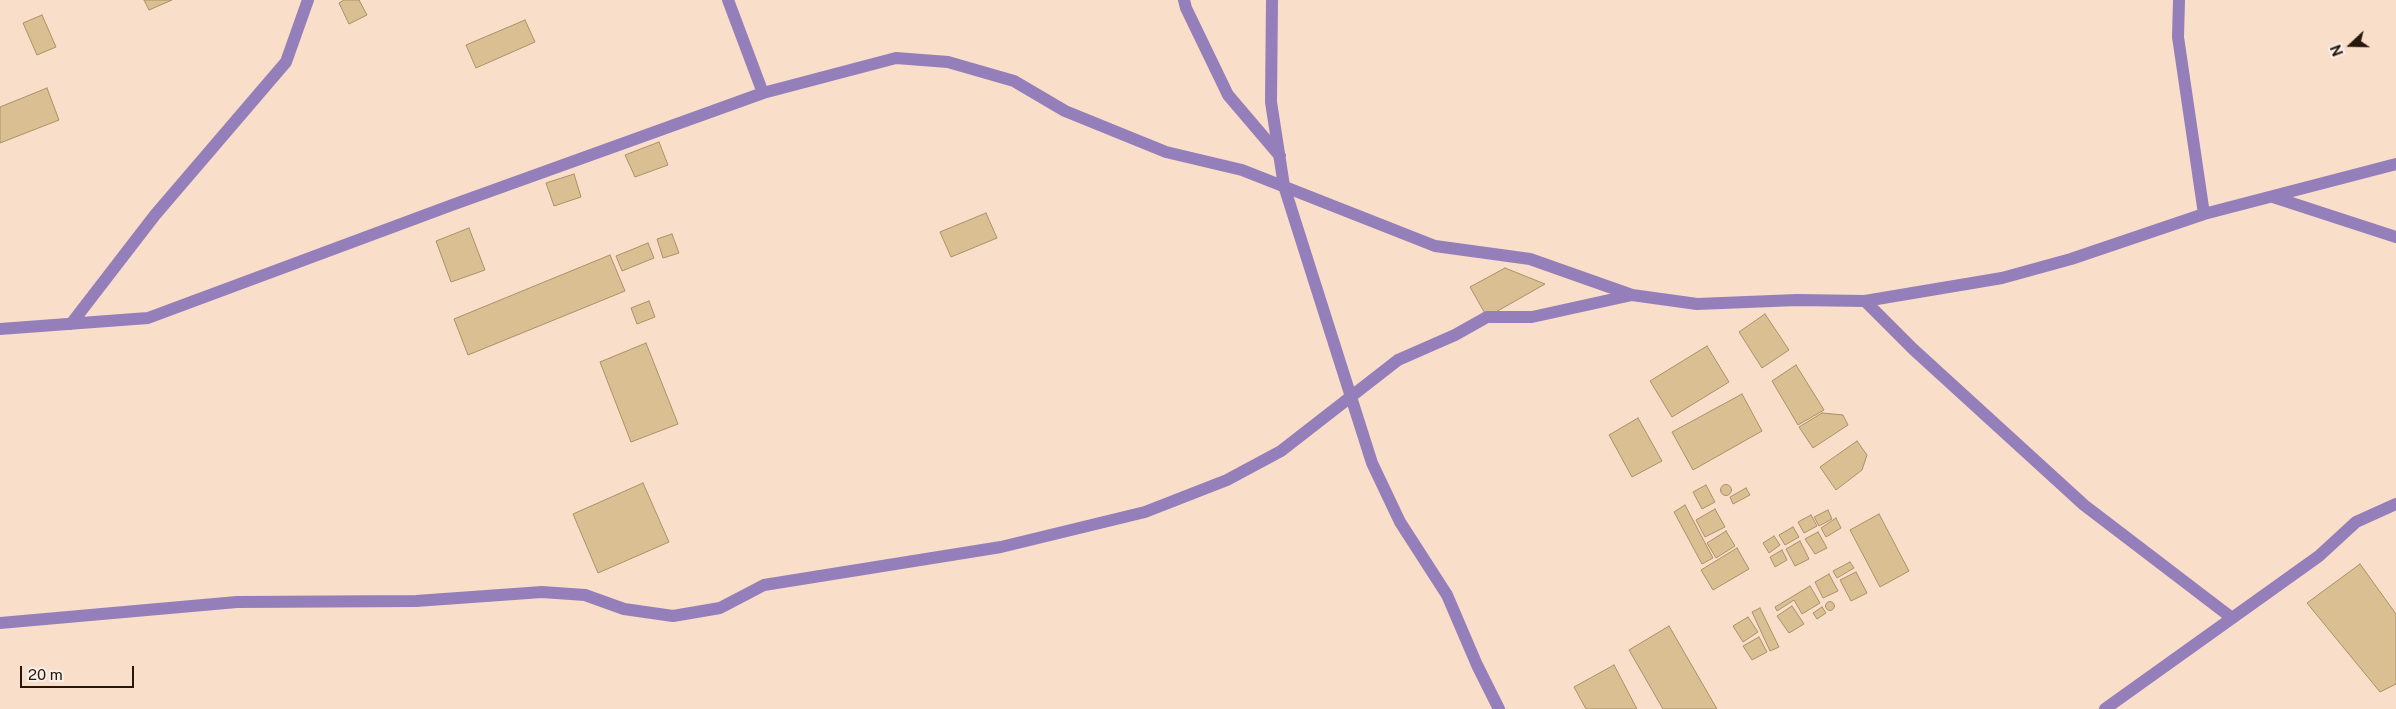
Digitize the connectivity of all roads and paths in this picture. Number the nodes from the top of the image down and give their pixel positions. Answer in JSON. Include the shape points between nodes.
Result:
{"nodes":[{"id":1,"x":308,"y":0,"type":"edge"},
{"id":2,"x":728,"y":0,"type":"edge"},
{"id":3,"x":1184,"y":0,"type":"edge"},
{"id":4,"x":1272,"y":0,"type":"edge"},
{"id":5,"x":2179,"y":0,"type":"edge"},
{"id":6,"x":763,"y":93,"type":"junction"},
{"id":7,"x":1280,"y":156,"type":"junction"},
{"id":8,"x":2396,"y":164,"type":"edge"},
{"id":9,"x":1284,"y":186,"type":"junction"},
{"id":10,"x":2273,"y":196,"type":"junction"},
{"id":11,"x":2204,"y":214,"type":"junction"},
{"id":12,"x":2396,"y":237,"type":"edge"},
{"id":13,"x":1632,"y":295,"type":"junction"},
{"id":14,"x":1864,"y":301,"type":"junction"},
{"id":15,"x":70,"y":324,"type":"junction"},
{"id":16,"x":0,"y":329,"type":"edge"},
{"id":17,"x":1352,"y":395,"type":"junction"},
{"id":18,"x":2396,"y":504,"type":"edge"},
{"id":19,"x":2232,"y":618,"type":"junction"},
{"id":20,"x":0,"y":623,"type":"edge"},
{"id":21,"x":1499,"y":709,"type":"edge"},
{"id":22,"x":2105,"y":709,"type":"edge"}],
"edges":[{"from":1,"to":15,"type":"street","via":[[286,62],[155,214]]},
{"from":2,"to":6,"type":"street"},
{"from":3,"to":7,"type":"street","via":[[1228,95]]},
{"from":4,"to":7,"type":"street","via":[[1271,102]]},
{"from":5,"to":11,"type":"street","via":[[2178,37]]},
{"from":6,"to":9,"type":"street","via":[[896,58],[948,62],[1014,81],[1065,110],[1166,152],[1242,170]]},
{"from":6,"to":15,"type":"street","via":[[148,318]]},
{"from":7,"to":9,"type":"street"},
{"from":8,"to":10,"type":"street"},
{"from":9,"to":13,"type":"street","via":[[1435,246],[1530,259]]},
{"from":9,"to":17,"type":"street"},
{"from":10,"to":11,"type":"street"},
{"from":10,"to":12,"type":"street"},
{"from":11,"to":14,"type":"street","via":[[2071,260],[2002,278]]},
{"from":13,"to":14,"type":"street","via":[[1697,304]]},
{"from":13,"to":17,"type":"street","via":[[1532,317],[1487,317],[1398,360]]},
{"from":14,"to":19,"type":"street","via":[[2084,505]]},
{"from":15,"to":16,"type":"street"},
{"from":17,"to":20,"type":"street","via":[[1281,451],[1227,480],[1145,512],[1001,547],[764,586],[720,608],[673,616],[624,609],[585,594],[542,592],[416,602],[237,602]]},
{"from":17,"to":21,"type":"street","via":[[1372,463],[1400,522],[1448,595]]},
{"from":18,"to":19,"type":"street","via":[[2356,522],[2319,556]]},
{"from":19,"to":22,"type":"street"}]}
